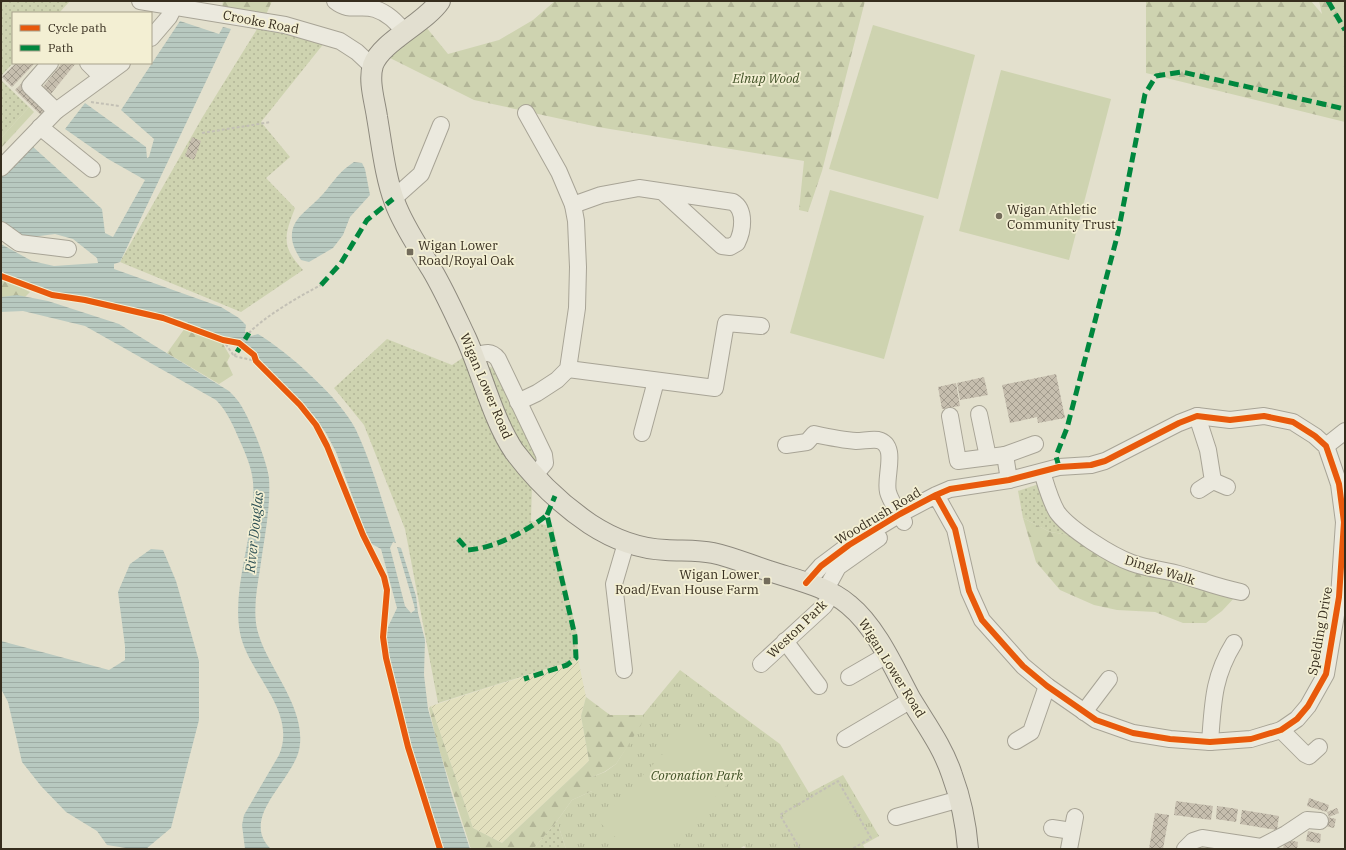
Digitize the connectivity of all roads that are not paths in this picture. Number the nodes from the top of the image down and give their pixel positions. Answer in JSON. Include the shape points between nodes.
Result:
{"nodes":[{"id":1,"x":335,"y":1,"type":"edge"},
{"id":2,"x":440,"y":1,"type":"edge"},
{"id":3,"x":150,"y":5,"type":"edge"},
{"id":4,"x":174,"y":7,"type":"junction"},
{"id":5,"x":405,"y":32,"type":"junction"},
{"id":6,"x":152,"y":37,"type":"edge"},
{"id":7,"x":49,"y":64,"type":"edge"},
{"id":8,"x":121,"y":64,"type":"edge"},
{"id":9,"x":98,"y":66,"type":"edge"},
{"id":10,"x":373,"y":68,"type":"junction"},
{"id":11,"x":72,"y":99,"type":"junction"},
{"id":12,"x":56,"y":111,"type":"junction"},
{"id":13,"x":526,"y":113,"type":"dead end"},
{"id":14,"x":441,"y":125,"type":"dead end"},
{"id":15,"x":40,"y":127,"type":"junction"},
{"id":16,"x":1,"y":168,"type":"edge"},
{"id":17,"x":92,"y":169,"type":"dead end"},
{"id":18,"x":663,"y":192,"type":"junction"},
{"id":19,"x":393,"y":199,"type":"junction"},
{"id":20,"x":573,"y":205,"type":"junction"},
{"id":21,"x":1,"y":230,"type":"edge"},
{"id":22,"x":68,"y":249,"type":"dead end"},
{"id":23,"x":761,"y":326,"type":"dead end"},
{"id":24,"x":474,"y":356,"type":"junction"},
{"id":25,"x":568,"y":370,"type":"junction"},
{"id":26,"x":656,"y":381,"type":"junction"},
{"id":27,"x":518,"y":402,"type":"junction"},
{"id":28,"x":979,"y":414,"type":"dead end"},
{"id":29,"x":950,"y":416,"type":"dead end"},
{"id":30,"x":1197,"y":416,"type":"junction"},
{"id":31,"x":1345,"y":431,"type":"edge"},
{"id":32,"x":642,"y":433,"type":"dead end"},
{"id":33,"x":1035,"y":444,"type":"dead end"},
{"id":34,"x":786,"y":445,"type":"dead end"},
{"id":35,"x":1326,"y":446,"type":"junction"},
{"id":36,"x":1005,"y":455,"type":"junction"},
{"id":37,"x":988,"y":457,"type":"junction"},
{"id":38,"x":1042,"y":472,"type":"junction"},
{"id":39,"x":535,"y":475,"type":"junction"},
{"id":40,"x":1009,"y":480,"type":"junction"},
{"id":41,"x":1199,"y":490,"type":"dead end"},
{"id":42,"x":938,"y":499,"type":"junction"},
{"id":43,"x":902,"y":518,"type":"junction"},
{"id":44,"x":626,"y":543,"type":"junction"},
{"id":45,"x":806,"y":583,"type":"junction"},
{"id":46,"x":828,"y":592,"type":"junction"},
{"id":47,"x":1241,"y":592,"type":"dead end"},
{"id":48,"x":786,"y":641,"type":"junction"},
{"id":49,"x":1234,"y":643,"type":"dead end"},
{"id":50,"x":887,"y":655,"type":"junction"},
{"id":51,"x":627,"y":663,"type":"dead end"},
{"id":52,"x":761,"y":664,"type":"dead end"},
{"id":53,"x":849,"y":677,"type":"dead end"},
{"id":54,"x":1110,"y":679,"type":"dead end"},
{"id":55,"x":820,"y":686,"type":"dead end"},
{"id":56,"x":1047,"y":686,"type":"junction"},
{"id":57,"x":911,"y":700,"type":"junction"},
{"id":58,"x":1084,"y":712,"type":"junction"},
{"id":59,"x":1281,"y":730,"type":"junction"},
{"id":60,"x":845,"y":739,"type":"dead end"},
{"id":61,"x":1016,"y":741,"type":"dead end"},
{"id":62,"x":1210,"y":742,"type":"junction"},
{"id":63,"x":1319,"y":747,"type":"dead end"},
{"id":64,"x":960,"y":799,"type":"junction"},
{"id":65,"x":896,"y":816,"type":"dead end"},
{"id":66,"x":1320,"y":821,"type":"dead end"},
{"id":67,"x":1052,"y":828,"type":"dead end"},
{"id":68,"x":968,"y":849,"type":"edge"},
{"id":69,"x":1069,"y":849,"type":"edge"},
{"id":70,"x":1185,"y":849,"type":"edge"}],
"edges":[{"from":1,"to":5,"type":"street","via":[[352,9],[373,8],[387,14]]},
{"from":2,"to":5,"type":"main road","via":[[431,13]]},
{"from":3,"to":4,"type":"street","name":"Crooke Road"},
{"from":4,"to":6,"type":"street"},
{"from":4,"to":10,"type":"street","name":"Crooke Road","via":[[285,25],[340,41],[357,52]]},
{"from":5,"to":10,"type":"main road","via":[[378,57]]},
{"from":7,"to":12,"type":"street","via":[[30,86]]},
{"from":8,"to":11,"type":"street"},
{"from":9,"to":11,"type":"street"},
{"from":10,"to":19,"type":"main road","name":"Wigan Lower Road","via":[[375,103]]},
{"from":11,"to":12,"type":"street"},
{"from":12,"to":15,"type":"street"},
{"from":13,"to":20,"type":"street","via":[[559,172]]},
{"from":14,"to":19,"type":"street","via":[[421,174]]},
{"from":15,"to":16,"type":"street"},
{"from":15,"to":17,"type":"street"},
{"from":18,"to":18,"type":"street","via":[[736,204],[742,215],[737,243],[730,247],[722,246]]},
{"from":18,"to":20,"type":"street","via":[[639,188],[625,189]]},
{"from":19,"to":24,"type":"main road","name":"Wigan Lower Road","via":[[441,286]]},
{"from":20,"to":25,"type":"street","via":[[578,267],[577,308]]},
{"from":21,"to":22,"type":"street","via":[[19,243],[29,246]]},
{"from":23,"to":26,"type":"street","via":[[726,323],[715,388]]},
{"from":24,"to":27,"type":"street","via":[[486,352],[495,356]]},
{"from":24,"to":39,"type":"main road","name":"Wigan Lower Road","via":[[508,442]]},
{"from":25,"to":26,"type":"street"},
{"from":25,"to":27,"type":"street","via":[[537,394]]},
{"from":26,"to":32,"type":"street"},
{"from":27,"to":39,"type":"street","via":[[545,459],[543,467]]},
{"from":28,"to":37,"type":"street"},
{"from":29,"to":37,"type":"street","via":[[958,461]]},
{"from":30,"to":35,"type":"street","via":[[1230,420],[1264,416],[1293,422]]},
{"from":30,"to":38,"type":"street","via":[[1105,462],[1059,467]]},
{"from":30,"to":41,"type":"street","via":[[1220,484]]},
{"from":31,"to":35,"type":"street"},
{"from":33,"to":36,"type":"street"},
{"from":34,"to":43,"type":"street","via":[[807,442],[823,432],[856,441],[878,440],[887,446],[891,457],[886,484],[888,494]]},
{"from":35,"to":59,"type":"street","name":"Spelding Drive","via":[[1339,484],[1344,522],[1339,597],[1326,674],[1308,706]]},
{"from":36,"to":37,"type":"street"},
{"from":36,"to":40,"type":"street"},
{"from":38,"to":40,"type":"street","name":"Woodrush Road"},
{"from":38,"to":47,"type":"street","name":"Dingle Walk","via":[[1049,495],[1066,523],[1113,555],[1132,563],[1200,582],[1225,584]]},
{"from":39,"to":44,"type":"main road","name":"Wigan Lower Road","via":[[555,496],[590,524]]},
{"from":40,"to":42,"type":"street","name":"Woodrush Road","via":[[950,490]]},
{"from":42,"to":43,"type":"street","name":"Woodrush Road"},
{"from":42,"to":56,"type":"street","name":"Spelding Drive","via":[[955,530],[969,591],[982,620],[1023,666]]},
{"from":43,"to":45,"type":"street","name":"Woodrush Road","via":[[838,553],[821,566]]},
{"from":43,"to":46,"type":"street","name":"Woodrush Road","via":[[844,562],[834,572]]},
{"from":44,"to":45,"type":"main road","name":"Wigan Lower Road","via":[[652,549],[713,553]]},
{"from":44,"to":51,"type":"street","via":[[614,584]]},
{"from":45,"to":46,"type":"main road","name":"Wigan Lower Road"},
{"from":46,"to":48,"type":"street","name":"Weston Park","via":[[824,606]]},
{"from":46,"to":50,"type":"main road","name":"Wigan Lower Road","via":[[857,612]]},
{"from":48,"to":52,"type":"street","name":"Weston Park"},
{"from":48,"to":55,"type":"street"},
{"from":49,"to":62,"type":"street","via":[[1224,659],[1215,684]]},
{"from":50,"to":53,"type":"street"},
{"from":50,"to":57,"type":"main road","name":"Wigan Lower Road"},
{"from":54,"to":58,"type":"street"},
{"from":56,"to":58,"type":"street","name":"Spelding Drive"},
{"from":56,"to":61,"type":"street","via":[[1031,732]]},
{"from":57,"to":60,"type":"street"},
{"from":57,"to":64,"type":"main road","name":"Wigan Lower Road","via":[[947,762]]},
{"from":58,"to":62,"type":"street","name":"Spelding Drive","via":[[1096,720],[1133,733]]},
{"from":59,"to":62,"type":"street","name":"Spelding Drive","via":[[1251,739]]},
{"from":59,"to":63,"type":"street","via":[[1309,756]]},
{"from":64,"to":65,"type":"street"},
{"from":64,"to":68,"type":"main road","name":"Wigan Lower Road"},
{"from":66,"to":70,"type":"street","via":[[1307,820],[1261,847],[1202,838],[1193,841]]},
{"from":67,"to":69,"type":"street","via":[[1073,824]]}]}
